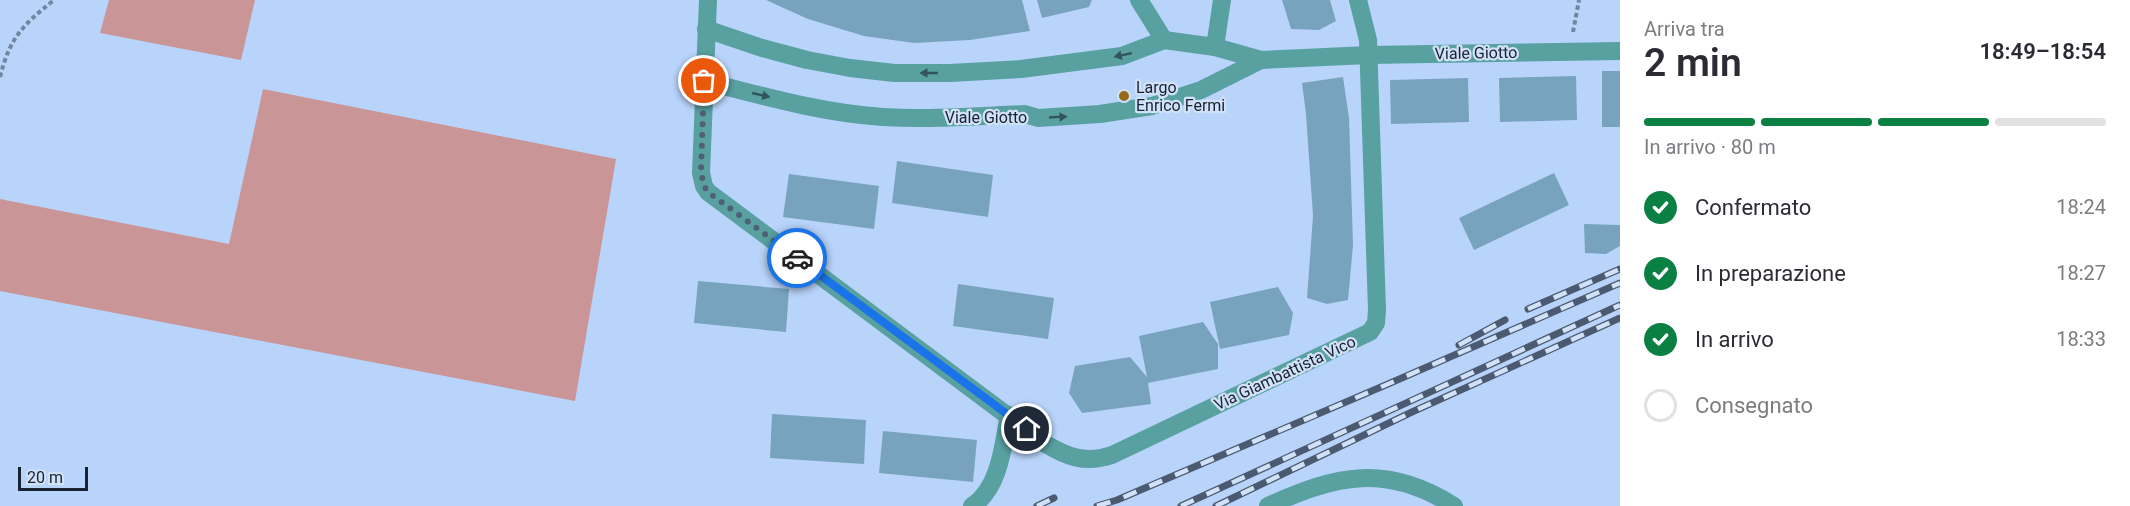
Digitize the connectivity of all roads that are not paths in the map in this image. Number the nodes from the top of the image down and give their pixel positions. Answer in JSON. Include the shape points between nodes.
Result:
{"nodes":[{"id":1,"x":708,"y":0,"type":"edge"},
{"id":2,"x":1139,"y":0,"type":"edge"},
{"id":3,"x":1222,"y":0,"type":"edge"},
{"id":4,"x":1358,"y":0,"type":"edge"},
{"id":5,"x":706,"y":29,"type":"junction"},
{"id":6,"x":1164,"y":40,"type":"junction"},
{"id":7,"x":1215,"y":47,"type":"junction"},
{"id":8,"x":1620,"y":51,"type":"edge"},
{"id":9,"x":1368,"y":55,"type":"junction"},
{"id":10,"x":1260,"y":60,"type":"junction"},
{"id":11,"x":704,"y":81,"type":"junction"},
{"id":12,"x":1009,"y":415,"type":"junction"},
{"id":13,"x":972,"y":506,"type":"edge"},
{"id":14,"x":1268,"y":506,"type":"edge"},
{"id":15,"x":1454,"y":506,"type":"edge"}],
"edges":[{"from":1,"to":5,"type":"street"},
{"from":2,"to":6,"type":"street"},
{"from":3,"to":7,"type":"street"},
{"from":4,"to":9,"type":"street"},
{"from":6,"to":5,"type":"street","name":"Viale Giotto","one_way":true,"via":[[1122,56],[1032,67],[894,73],[807,60]]},
{"from":5,"to":11,"type":"street"},
{"from":6,"to":7,"type":"street","name":"Viale Giotto"},
{"from":7,"to":10,"type":"street","name":"Viale Giotto"},
{"from":8,"to":9,"type":"street","name":"Viale Giotto"},
{"from":9,"to":10,"type":"street","name":"Viale Giotto"},
{"from":9,"to":12,"type":"street","name":"Via Giambattista Vico","via":[[1377,310],[1374,328],[1112,455],[1093,460],[1074,458],[1044,443]]},
{"from":11,"to":10,"type":"street","name":"Viale Giotto","one_way":true,"via":[[817,108],[860,114],[1025,114],[1038,118],[1152,106],[1201,90]]},
{"from":11,"to":12,"type":"street","via":[[701,172],[708,192]]},
{"from":12,"to":13,"type":"street","via":[[994,477],[983,499]]},
{"from":14,"to":15,"type":"street","via":[[1331,482],[1375,477],[1422,489]]}]}
